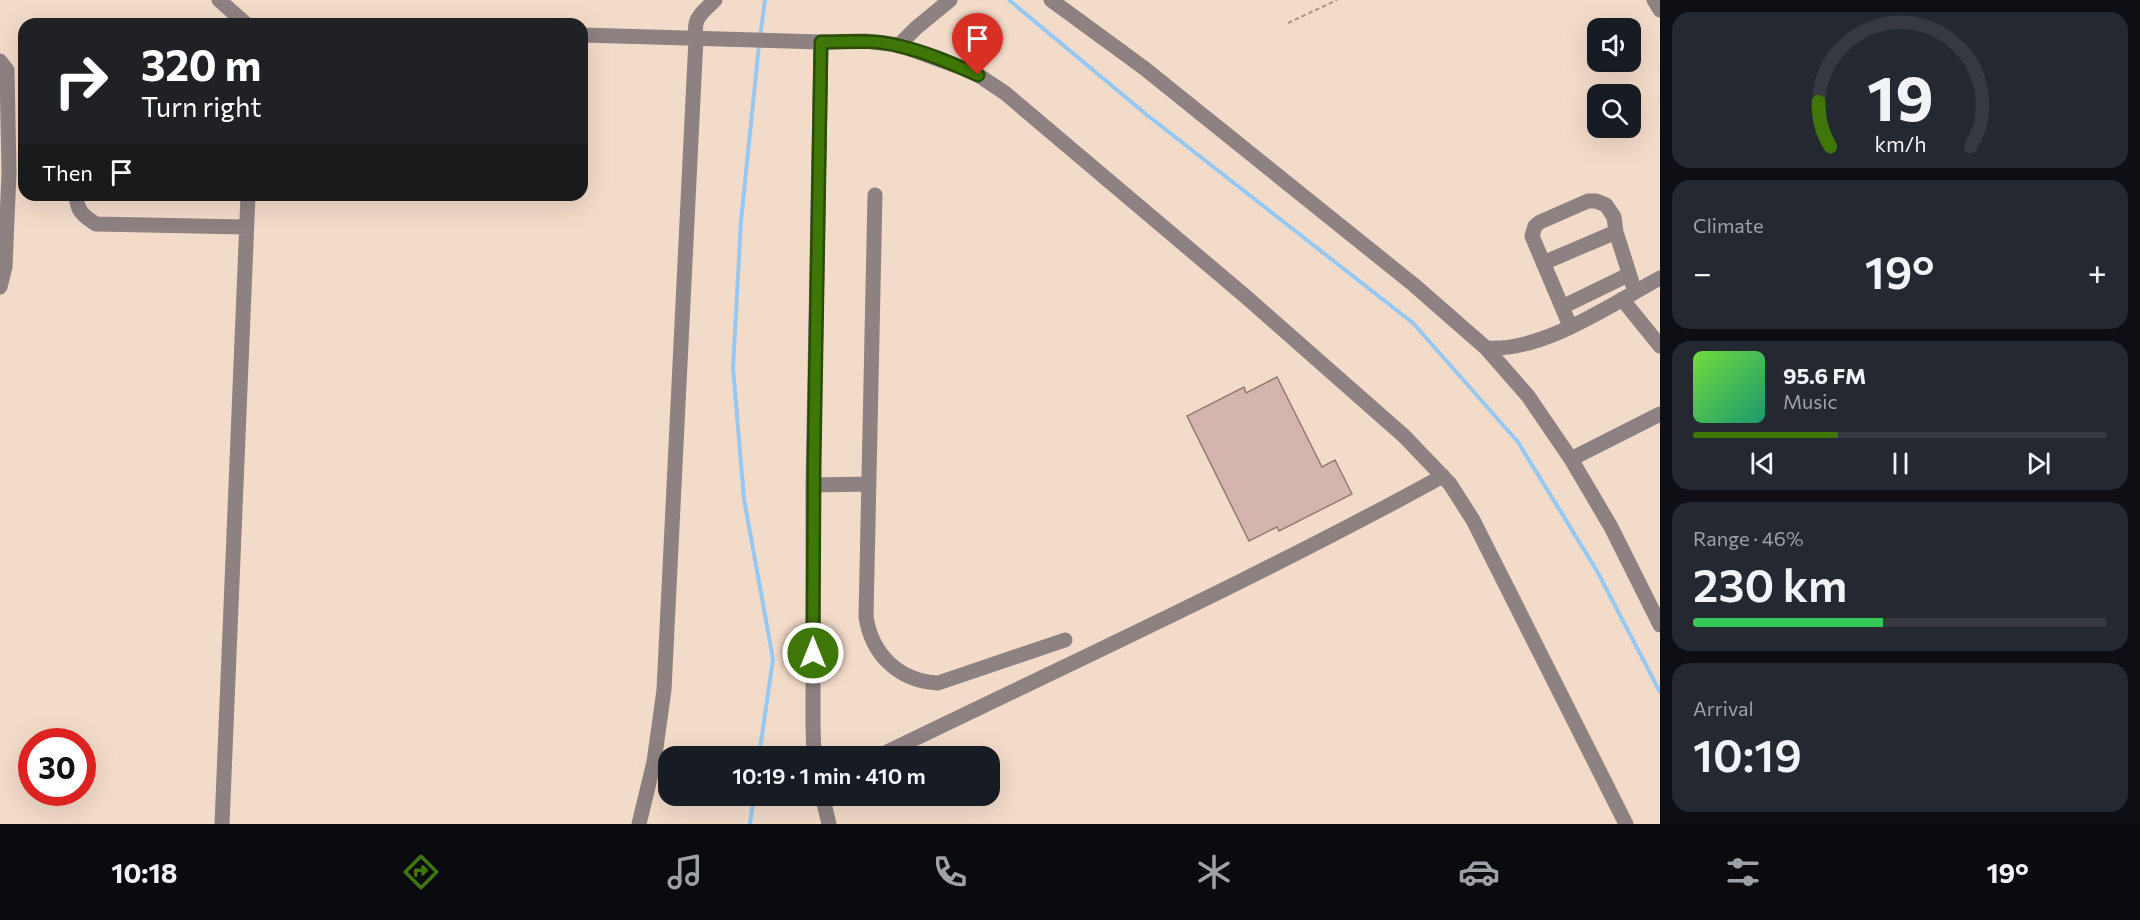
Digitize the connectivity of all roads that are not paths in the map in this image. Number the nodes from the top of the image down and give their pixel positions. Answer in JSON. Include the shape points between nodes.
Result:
{"nodes":[{"id":1,"x":219,"y":0,"type":"edge"},
{"id":2,"x":716,"y":0,"type":"edge"},
{"id":3,"x":950,"y":0,"type":"edge"},
{"id":4,"x":1051,"y":0,"type":"edge"},
{"id":5,"x":1654,"y":0,"type":"edge"},
{"id":6,"x":1660,"y":10,"type":"edge"},
{"id":7,"x":239,"y":18,"type":"edge"},
{"id":8,"x":588,"y":34,"type":"edge"},
{"id":9,"x":696,"y":38,"type":"junction"},
{"id":10,"x":821,"y":42,"type":"junction"},
{"id":11,"x":899,"y":45,"type":"junction"},
{"id":12,"x":0,"y":61,"type":"edge"},
{"id":13,"x":875,"y":195,"type":"dead end"},
{"id":14,"x":76,"y":201,"type":"edge"},
{"id":15,"x":248,"y":201,"type":"edge"},
{"id":16,"x":246,"y":227,"type":"junction"},
{"id":17,"x":1616,"y":232,"type":"junction"},
{"id":18,"x":1543,"y":263,"type":"junction"},
{"id":19,"x":1628,"y":274,"type":"junction"},
{"id":20,"x":1660,"y":278,"type":"edge"},
{"id":21,"x":0,"y":287,"type":"edge"},
{"id":22,"x":1628,"y":295,"type":"junction"},
{"id":23,"x":1562,"y":307,"type":"junction"},
{"id":24,"x":1570,"y":326,"type":"junction"},
{"id":25,"x":1660,"y":346,"type":"edge"},
{"id":26,"x":1485,"y":348,"type":"junction"},
{"id":27,"x":1660,"y":414,"type":"edge"},
{"id":28,"x":1570,"y":459,"type":"junction"},
{"id":29,"x":1443,"y":476,"type":"junction"},
{"id":30,"x":869,"y":484,"type":"junction"},
{"id":31,"x":813,"y":485,"type":"junction"},
{"id":32,"x":1660,"y":625,"type":"edge"},
{"id":33,"x":1065,"y":640,"type":"dead end"},
{"id":34,"x":814,"y":746,"type":"edge"},
{"id":35,"x":900,"y":746,"type":"edge"},
{"id":36,"x":825,"y":806,"type":"edge"},
{"id":37,"x":222,"y":824,"type":"edge"},
{"id":38,"x":639,"y":824,"type":"edge"},
{"id":39,"x":830,"y":824,"type":"edge"},
{"id":40,"x":1626,"y":824,"type":"edge"}],
"edges":[{"from":1,"to":7,"type":"street"},
{"from":2,"to":9,"type":"street","via":[[697,19]]},
{"from":3,"to":11,"type":"street"},
{"from":4,"to":26,"type":"street","via":[[1144,68],[1414,285]]},
{"from":5,"to":6,"type":"street"},
{"from":8,"to":9,"type":"street"},
{"from":9,"to":10,"type":"street"},
{"from":9,"to":38,"type":"street","via":[[664,690],[654,762]]},
{"from":10,"to":11,"type":"street"},
{"from":10,"to":31,"type":"street"},
{"from":11,"to":29,"type":"street","via":[[978,75],[1005,93],[1254,304],[1404,436]]},
{"from":12,"to":21,"type":"street","via":[[7,70],[9,173],[5,267]]},
{"from":13,"to":30,"type":"street"},
{"from":14,"to":16,"type":"street","via":[[81,214],[96,224]]},
{"from":15,"to":16,"type":"street"},
{"from":16,"to":37,"type":"street"},
{"from":17,"to":18,"type":"street"},
{"from":17,"to":18,"type":"street","via":[[1610,209],[1588,201],[1535,226],[1532,236]]},
{"from":17,"to":19,"type":"street"},
{"from":18,"to":23,"type":"street"},
{"from":19,"to":22,"type":"street"},
{"from":19,"to":23,"type":"street"},
{"from":20,"to":22,"type":"street"},
{"from":22,"to":24,"type":"street"},
{"from":22,"to":25,"type":"street"},
{"from":23,"to":24,"type":"street"},
{"from":24,"to":26,"type":"street","via":[[1516,347]]},
{"from":26,"to":28,"type":"street","via":[[1528,396]]},
{"from":27,"to":28,"type":"street"},
{"from":28,"to":32,"type":"street","via":[[1611,527]]},
{"from":29,"to":35,"type":"street","via":[[1263,569]]},
{"from":29,"to":40,"type":"street","via":[[1473,520]]},
{"from":30,"to":31,"type":"street"},
{"from":30,"to":33,"type":"street","via":[[866,617],[872,639],[892,666],[918,681],[938,683]]},
{"from":31,"to":34,"type":"street"},
{"from":36,"to":39,"type":"street"}]}
